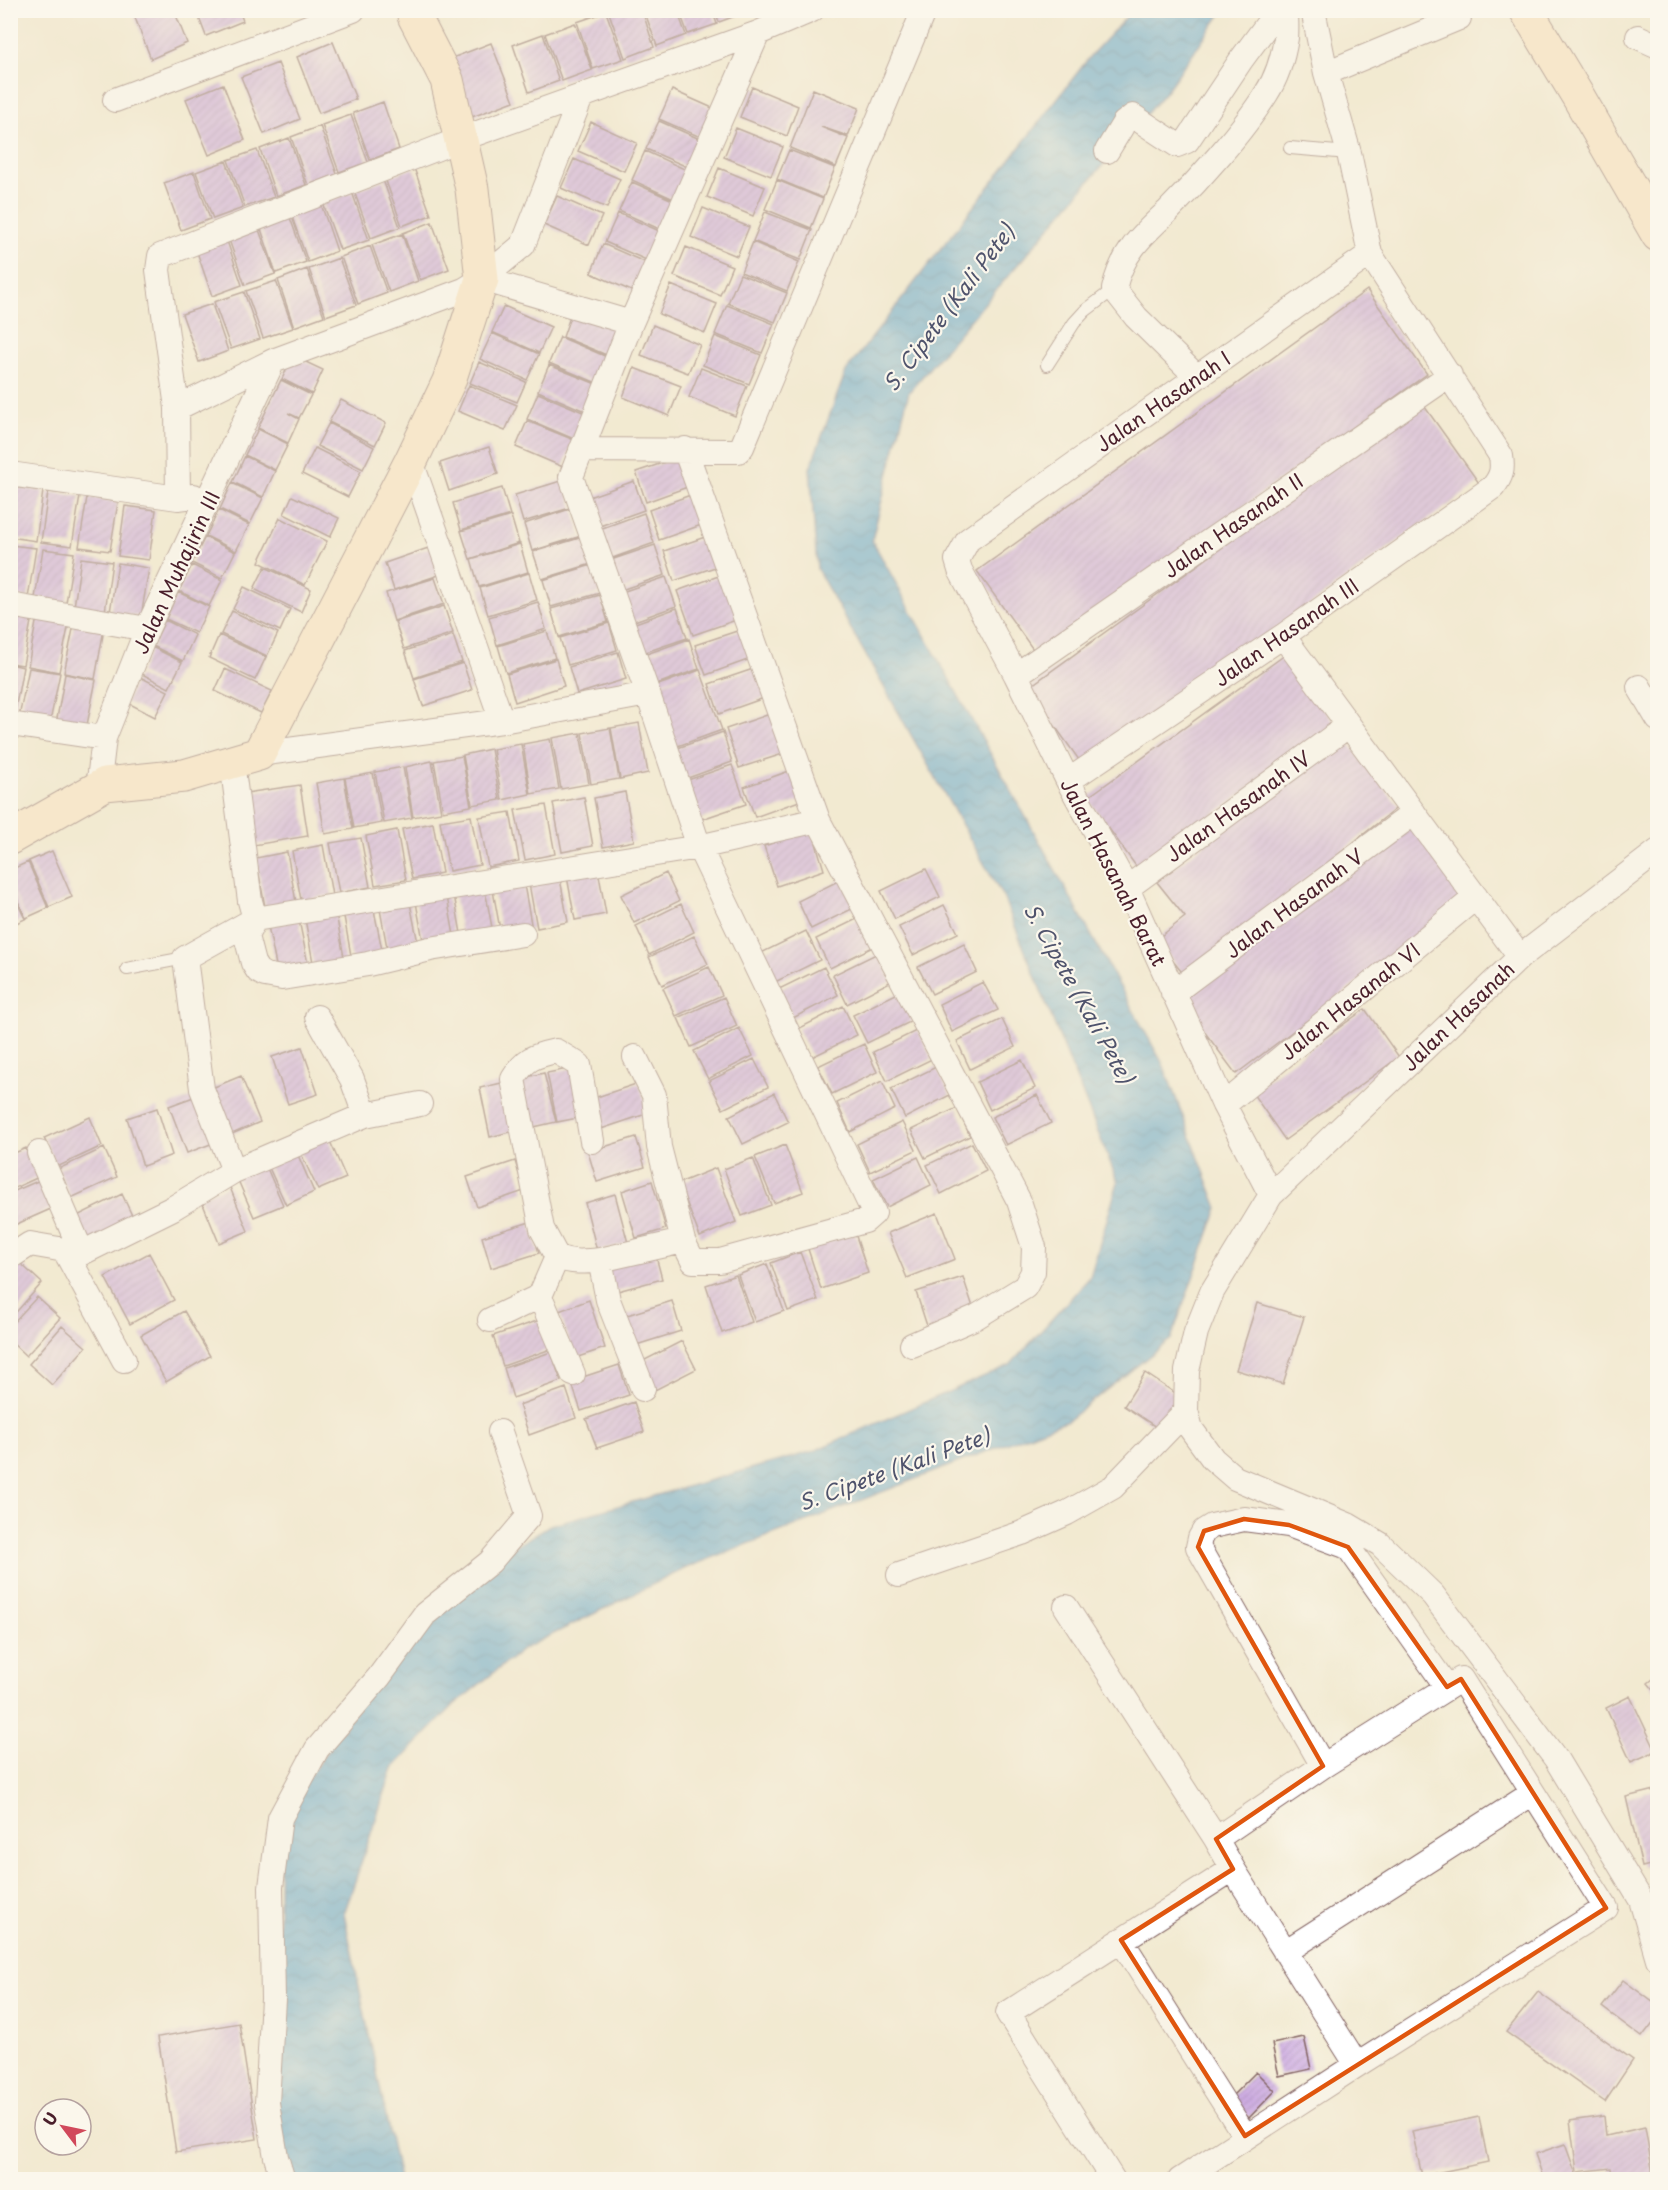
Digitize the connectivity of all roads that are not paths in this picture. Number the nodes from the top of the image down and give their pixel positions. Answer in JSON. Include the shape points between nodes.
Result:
{"nodes":[{"id":1,"x":353,"y":10,"type":"edge"},
{"id":2,"x":415,"y":10,"type":"edge"},
{"id":3,"x":812,"y":10,"type":"edge"},
{"id":4,"x":924,"y":10,"type":"edge"},
{"id":5,"x":1278,"y":10,"type":"edge"},
{"id":6,"x":1286,"y":10,"type":"edge"},
{"id":7,"x":1313,"y":10,"type":"edge"},
{"id":8,"x":1526,"y":10,"type":"edge"},
{"id":9,"x":1459,"y":18,"type":"dead end"},
{"id":10,"x":758,"y":33,"type":"junction"},
{"id":11,"x":1326,"y":73,"type":"junction"},
{"id":12,"x":581,"y":97,"type":"junction"},
{"id":13,"x":115,"y":100,"type":"dead end"},
{"id":14,"x":461,"y":139,"type":"junction"},
{"id":15,"x":1290,"y":148,"type":"dead end"},
{"id":16,"x":1107,"y":151,"type":"dead end"},
{"id":17,"x":1349,"y":153,"type":"junction"},
{"id":18,"x":1658,"y":235,"type":"edge"},
{"id":19,"x":1370,"y":254,"type":"junction"},
{"id":20,"x":482,"y":279,"type":"junction"},
{"id":21,"x":1114,"y":289,"type":"junction"},
{"id":22,"x":632,"y":323,"type":"junction"},
{"id":23,"x":273,"y":361,"type":"junction"},
{"id":24,"x":1047,"y":365,"type":"dead end"},
{"id":25,"x":1450,"y":375,"type":"junction"},
{"id":26,"x":1197,"y":377,"type":"junction"},
{"id":27,"x":177,"y":408,"type":"junction"},
{"id":28,"x":581,"y":450,"type":"junction"},
{"id":29,"x":685,"y":450,"type":"junction"},
{"id":30,"x":411,"y":461,"type":"junction"},
{"id":31,"x":10,"y":474,"type":"edge"},
{"id":32,"x":211,"y":494,"type":"junction"},
{"id":33,"x":178,"y":498,"type":"junction"},
{"id":34,"x":960,"y":552,"type":"joint"},
{"id":35,"x":10,"y":605,"type":"edge"},
{"id":36,"x":147,"y":629,"type":"junction"},
{"id":37,"x":1283,"y":636,"type":"junction"},
{"id":38,"x":1016,"y":675,"type":"junction"},
{"id":39,"x":1639,"y":687,"type":"dead end"},
{"id":40,"x":648,"y":694,"type":"junction"},
{"id":41,"x":1658,"y":719,"type":"edge"},
{"id":42,"x":502,"y":721,"type":"junction"},
{"id":43,"x":10,"y":724,"type":"edge"},
{"id":44,"x":1349,"y":725,"type":"junction"},
{"id":45,"x":104,"y":738,"type":"junction"},
{"id":46,"x":245,"y":758,"type":"junction"},
{"id":47,"x":1068,"y":781,"type":"junction"},
{"id":48,"x":98,"y":789,"type":"junction"},
{"id":49,"x":1414,"y":813,"type":"junction"},
{"id":50,"x":818,"y":820,"type":"junction"},
{"id":51,"x":10,"y":838,"type":"edge"},
{"id":52,"x":699,"y":847,"type":"junction"},
{"id":53,"x":1658,"y":851,"type":"edge"},
{"id":54,"x":1127,"y":888,"type":"junction"},
{"id":55,"x":1476,"y":897,"type":"junction"},
{"id":56,"x":255,"y":919,"type":"junction"},
{"id":57,"x":523,"y":934,"type":"dead end"},
{"id":58,"x":1520,"y":957,"type":"junction"},
{"id":59,"x":185,"y":958,"type":"junction"},
{"id":60,"x":127,"y":969,"type":"dead end"},
{"id":61,"x":1173,"y":993,"type":"junction"},
{"id":62,"x":317,"y":1017,"type":"dead end"},
{"id":63,"x":635,"y":1057,"type":"dead end"},
{"id":64,"x":420,"y":1104,"type":"dead end"},
{"id":65,"x":1224,"y":1105,"type":"junction"},
{"id":66,"x":365,"y":1115,"type":"junction"},
{"id":67,"x":592,"y":1141,"type":"dead end"},
{"id":68,"x":39,"y":1153,"type":"dead end"},
{"id":69,"x":234,"y":1171,"type":"junction"},
{"id":70,"x":1271,"y":1195,"type":"junction"},
{"id":71,"x":683,"y":1241,"type":"junction"},
{"id":72,"x":74,"y":1252,"type":"junction"},
{"id":73,"x":10,"y":1257,"type":"edge"},
{"id":74,"x":557,"y":1257,"type":"junction"},
{"id":75,"x":600,"y":1260,"type":"junction"},
{"id":76,"x":540,"y":1296,"type":"junction"},
{"id":77,"x":490,"y":1320,"type":"dead end"},
{"id":78,"x":912,"y":1345,"type":"dead end"},
{"id":79,"x":124,"y":1360,"type":"dead end"},
{"id":80,"x":573,"y":1374,"type":"dead end"},
{"id":81,"x":642,"y":1389,"type":"dead end"},
{"id":82,"x":1186,"y":1411,"type":"junction"},
{"id":83,"x":500,"y":1432,"type":"dead end"},
{"id":84,"x":899,"y":1575,"type":"dead end"},
{"id":85,"x":1066,"y":1607,"type":"dead end"},
{"id":86,"x":1447,"y":1688,"type":"junction"},
{"id":87,"x":1323,"y":1766,"type":"junction"},
{"id":88,"x":1533,"y":1793,"type":"junction"},
{"id":89,"x":1216,"y":1839,"type":"junction"},
{"id":90,"x":1233,"y":1869,"type":"junction"},
{"id":91,"x":1121,"y":1941,"type":"junction"},
{"id":92,"x":1285,"y":1952,"type":"junction"},
{"id":93,"x":1658,"y":1959,"type":"edge"},
{"id":94,"x":1357,"y":2065,"type":"junction"},
{"id":95,"x":1245,"y":2136,"type":"junction"},
{"id":96,"x":283,"y":2180,"type":"edge"},
{"id":97,"x":1113,"y":2180,"type":"edge"},
{"id":98,"x":1180,"y":2180,"type":"edge"}],
"edges":[{"from":1,"to":13,"type":"street"},
{"from":2,"to":14,"type":"street","via":[[414,16],[447,80]]},
{"from":3,"to":10,"type":"street"},
{"from":4,"to":29,"type":"street","via":[[742,447],[738,451]]},
{"from":5,"to":16,"type":"street","via":[[1187,141],[1177,145],[1132,116]]},
{"from":6,"to":21,"type":"street","via":[[1286,38],[1266,94],[1222,151],[1143,233],[1122,262]]},
{"from":7,"to":11,"type":"street"},
{"from":8,"to":18,"type":"street"},
{"from":9,"to":11,"type":"street"},
{"from":10,"to":12,"type":"street"},
{"from":10,"to":22,"type":"street"},
{"from":11,"to":17,"type":"street"},
{"from":12,"to":14,"type":"street"},
{"from":12,"to":20,"type":"street","via":[[523,245]]},
{"from":14,"to":20,"type":"street","via":[[472,189]]},
{"from":14,"to":27,"type":"street","via":[[160,255],[158,270]]},
{"from":15,"to":17,"type":"lane"},
{"from":17,"to":19,"type":"street"},
{"from":19,"to":25,"type":"street"},
{"from":19,"to":26,"type":"street","name":"Jalan Hasanah I"},
{"from":20,"to":22,"type":"street"},
{"from":20,"to":23,"type":"street","via":[[464,290]]},
{"from":20,"to":30,"type":"street","via":[[449,381]]},
{"from":21,"to":24,"type":"lane","via":[[1074,323]]},
{"from":21,"to":26,"type":"street","via":[[1136,317]]},
{"from":22,"to":28,"type":"street"},
{"from":23,"to":27,"type":"street"},
{"from":23,"to":32,"type":"street","name":"Jalan Muhajirin III"},
{"from":25,"to":37,"type":"street","name":"Jalan Hasanah III","via":[[1501,456],[1501,478]]},
{"from":25,"to":38,"type":"street","name":"Jalan Hasanah II"},
{"from":26,"to":34,"type":"street","name":"Jalan Hasanah I","via":[[968,540]]},
{"from":27,"to":33,"type":"street"},
{"from":28,"to":29,"type":"street"},
{"from":28,"to":40,"type":"street","via":[[571,477]]},
{"from":29,"to":50,"type":"street"},
{"from":30,"to":42,"type":"street"},
{"from":30,"to":46,"type":"street"},
{"from":31,"to":33,"type":"street"},
{"from":32,"to":33,"type":"street"},
{"from":32,"to":36,"type":"street","name":"Jalan Muhajirin III"},
{"from":34,"to":38,"type":"street","name":"Jalan Hasanah Barat","via":[[960,570]]},
{"from":35,"to":36,"type":"street"},
{"from":36,"to":45,"type":"street","name":"Jalan Muhajirin III"},
{"from":37,"to":44,"type":"street"},
{"from":37,"to":47,"type":"street","name":"Jalan Hasanah III"},
{"from":38,"to":47,"type":"street","name":"Jalan Hasanah Barat"},
{"from":39,"to":41,"type":"street"},
{"from":40,"to":42,"type":"street"},
{"from":40,"to":52,"type":"street"},
{"from":42,"to":46,"type":"street"},
{"from":43,"to":45,"type":"street"},
{"from":44,"to":49,"type":"street"},
{"from":44,"to":54,"type":"street","name":"Jalan Hasanah IV"},
{"from":45,"to":48,"type":"street","name":"Jalan Muhajirin III"},
{"from":46,"to":48,"type":"street","via":[[184,776],[105,784]]},
{"from":46,"to":56,"type":"street","via":[[250,901]]},
{"from":47,"to":54,"type":"street","name":"Jalan Hasanah Barat"},
{"from":48,"to":51,"type":"street"},
{"from":49,"to":55,"type":"street"},
{"from":49,"to":61,"type":"street","name":"Jalan Hasanah V"},
{"from":50,"to":52,"type":"street"},
{"from":50,"to":78,"type":"street","via":[[1019,1201],[1034,1246],[1033,1272],[1025,1287],[976,1317]]},
{"from":52,"to":56,"type":"street"},
{"from":52,"to":71,"type":"street","via":[[874,1213],[865,1221],[720,1261],[693,1261]]},
{"from":53,"to":58,"type":"street","name":"Jalan Hasanah"},
{"from":54,"to":61,"type":"street","name":"Jalan Hasanah Barat"},
{"from":55,"to":58,"type":"street"},
{"from":55,"to":65,"type":"street","name":"Jalan Hasanah VI"},
{"from":56,"to":57,"type":"street","via":[[246,936],[253,963],[265,975],[274,977],[368,964]]},
{"from":56,"to":59,"type":"street"},
{"from":58,"to":70,"type":"street","name":"Jalan Hasanah"},
{"from":59,"to":60,"type":"lane"},
{"from":59,"to":69,"type":"street","via":[[202,1089]]},
{"from":61,"to":65,"type":"street","name":"Jalan Hasanah Barat"},
{"from":62,"to":66,"type":"street","via":[[352,1079]]},
{"from":63,"to":71,"type":"street","via":[[654,1095],[658,1147]]},
{"from":64,"to":66,"type":"street"},
{"from":65,"to":70,"type":"street","name":"Jalan Hasanah Barat"},
{"from":66,"to":69,"type":"street"},
{"from":67,"to":74,"type":"street","via":[[579,1065],[556,1051],[528,1059],[513,1079],[542,1229]]},
{"from":68,"to":72,"type":"street"},
{"from":69,"to":72,"type":"street","via":[[173,1208]]},
{"from":70,"to":82,"type":"street","name":"Jalan Hasanah","via":[[1212,1292],[1196,1332],[1187,1371]]},
{"from":71,"to":75,"type":"street"},
{"from":72,"to":73,"type":"street","via":[[30,1244]]},
{"from":72,"to":79,"type":"street"},
{"from":74,"to":75,"type":"street","via":[[568,1261]]},
{"from":74,"to":76,"type":"street"},
{"from":75,"to":81,"type":"street","via":[[608,1300]]},
{"from":76,"to":77,"type":"street"},
{"from":76,"to":80,"type":"street"},
{"from":82,"to":84,"type":"street","via":[[1113,1487],[1022,1533]]},
{"from":82,"to":93,"type":"street","via":[[1196,1436],[1213,1459],[1235,1478],[1299,1503],[1380,1544],[1433,1595],[1556,1759],[1641,1900]]},
{"from":83,"to":96,"type":"street","via":[[529,1516],[490,1562],[425,1614],[379,1677],[317,1749],[280,1818],[271,1887],[273,1999],[267,2103]]},
{"from":85,"to":89,"type":"street"},
{"from":86,"to":87,"type":"street"},
{"from":86,"to":87,"type":"street","via":[[1348,1547],[1289,1525],[1244,1519],[1204,1531],[1198,1547]]},
{"from":86,"to":88,"type":"street","via":[[1461,1679]]},
{"from":87,"to":89,"type":"street"},
{"from":88,"to":92,"type":"street"},
{"from":88,"to":94,"type":"street","via":[[1606,1908]]},
{"from":89,"to":90,"type":"street"},
{"from":90,"to":91,"type":"street"},
{"from":90,"to":92,"type":"street"},
{"from":91,"to":95,"type":"street"},
{"from":91,"to":97,"type":"street","via":[[1008,2013]]},
{"from":92,"to":94,"type":"street"},
{"from":94,"to":95,"type":"street"},
{"from":95,"to":98,"type":"street"}]}
